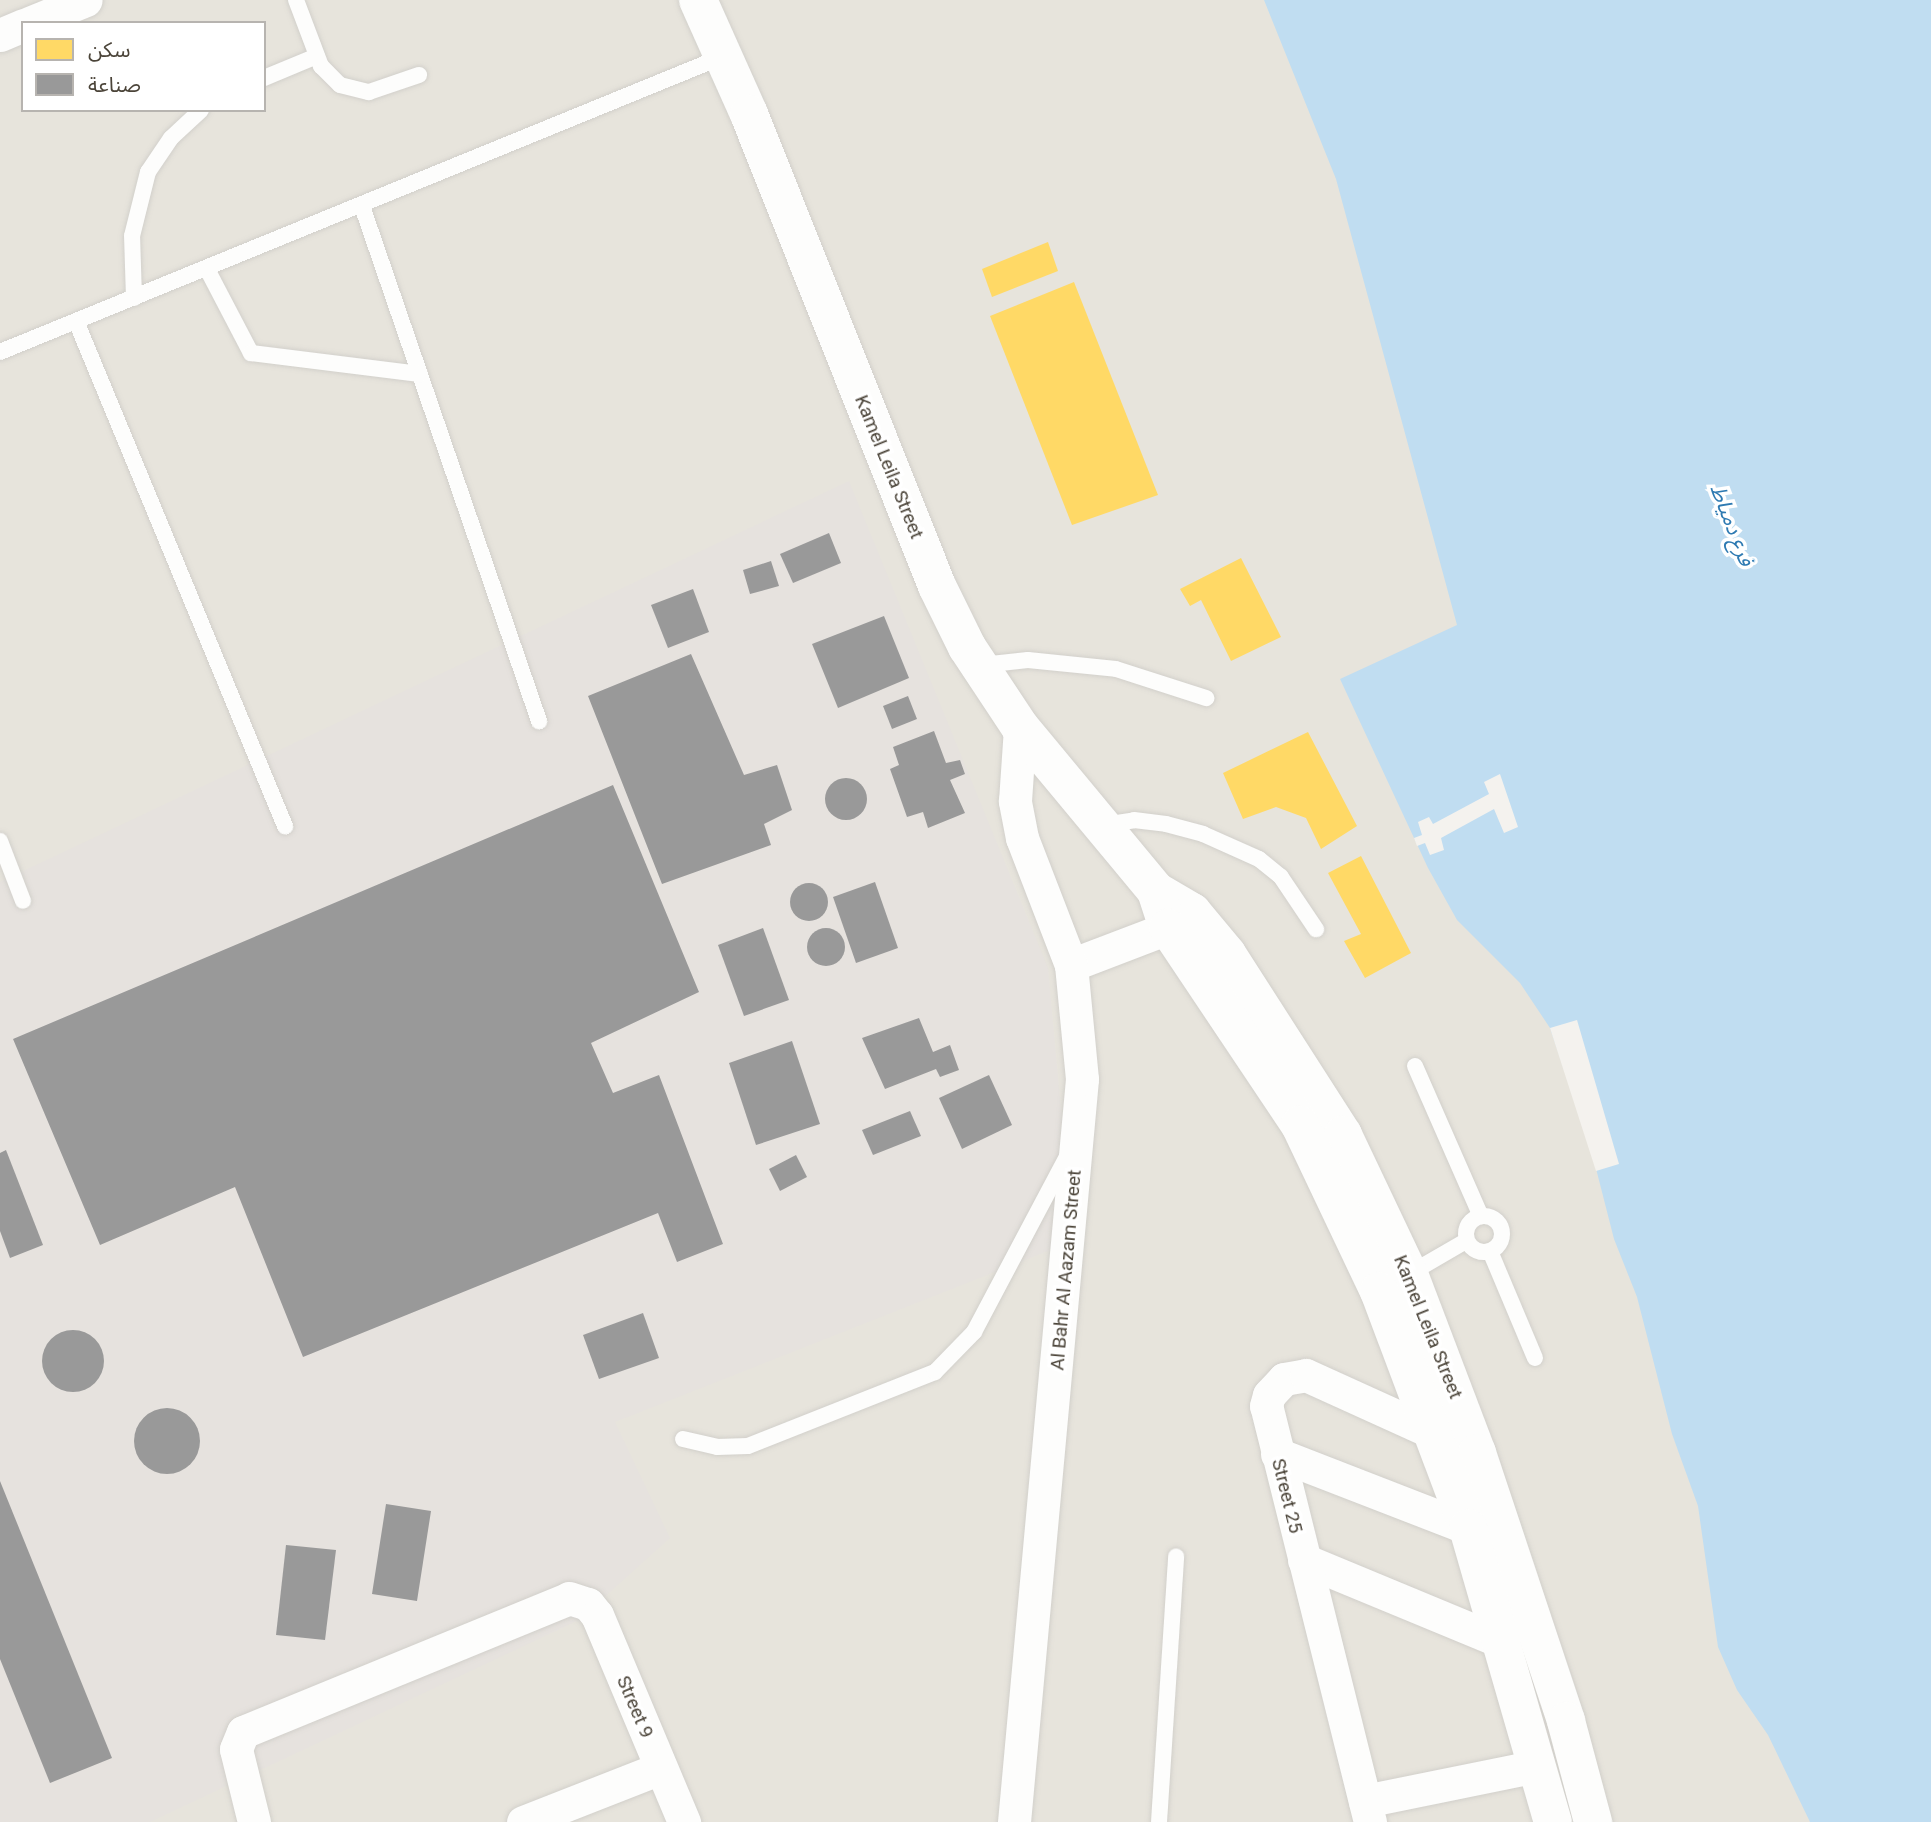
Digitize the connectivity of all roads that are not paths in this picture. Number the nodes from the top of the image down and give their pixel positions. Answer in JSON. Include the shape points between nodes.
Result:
{"nodes":[{"id":1,"x":86,"y":0,"type":"edge"},
{"id":2,"x":296,"y":0,"type":"edge"},
{"id":3,"x":698,"y":0,"type":"edge"},
{"id":4,"x":34,"y":21,"type":"edge"},
{"id":5,"x":21,"y":26,"type":"edge"},
{"id":6,"x":0,"y":34,"type":"edge"},
{"id":7,"x":317,"y":56,"type":"junction"},
{"id":8,"x":724,"y":56,"type":"junction"},
{"id":9,"x":419,"y":75,"type":"dead end"},
{"id":10,"x":266,"y":77,"type":"edge"},
{"id":11,"x":199,"y":112,"type":"edge"},
{"id":12,"x":362,"y":206,"type":"junction"},
{"id":13,"x":207,"y":269,"type":"junction"},
{"id":14,"x":134,"y":298,"type":"junction"},
{"id":15,"x":76,"y":321,"type":"junction"},
{"id":16,"x":0,"y":352,"type":"edge"},
{"id":17,"x":420,"y":374,"type":"junction"},
{"id":18,"x":979,"y":665,"type":"junction"},
{"id":19,"x":1206,"y":698,"type":"dead end"},
{"id":20,"x":539,"y":721,"type":"dead end"},
{"id":21,"x":1020,"y":727,"type":"junction"},
{"id":22,"x":1102,"y":825,"type":"junction"},
{"id":23,"x":285,"y":826,"type":"dead end"},
{"id":24,"x":0,"y":841,"type":"edge"},
{"id":25,"x":23,"y":901,"type":"dead end"},
{"id":26,"x":1180,"y":920,"type":"junction"},
{"id":27,"x":1316,"y":929,"type":"dead end"},
{"id":28,"x":1072,"y":965,"type":"junction"},
{"id":29,"x":1415,"y":1066,"type":"dead end"},
{"id":30,"x":1079,"y":1133,"type":"junction"},
{"id":31,"x":1481,"y":1216,"type":"junction"},
{"id":32,"x":1466,"y":1241,"type":"junction"},
{"id":33,"x":1490,"y":1251,"type":"junction"},
{"id":34,"x":1394,"y":1282,"type":"junction"},
{"id":35,"x":1535,"y":1358,"type":"dead end"},
{"id":36,"x":1435,"y":1433,"type":"junction"},
{"id":37,"x":683,"y":1439,"type":"dead end"},
{"id":38,"x":1477,"y":1453,"type":"junction"},
{"id":39,"x":1277,"y":1454,"type":"junction"},
{"id":40,"x":1468,"y":1528,"type":"junction"},
{"id":41,"x":1176,"y":1557,"type":"dead end"},
{"id":42,"x":1304,"y":1560,"type":"junction"},
{"id":43,"x":1500,"y":1640,"type":"junction"},
{"id":44,"x":1536,"y":1766,"type":"junction"},
{"id":45,"x":661,"y":1768,"type":"junction"},
{"id":46,"x":1367,"y":1811,"type":"edge"},
{"id":47,"x":254,"y":1822,"type":"edge"},
{"id":48,"x":523,"y":1822,"type":"edge"},
{"id":49,"x":684,"y":1822,"type":"edge"},
{"id":50,"x":1014,"y":1822,"type":"edge"},
{"id":51,"x":1159,"y":1822,"type":"edge"},
{"id":52,"x":1553,"y":1822,"type":"edge"},
{"id":53,"x":1593,"y":1822,"type":"edge"}],
"edges":[{"from":1,"to":4,"type":"street"},
{"from":2,"to":7,"type":"lane"},
{"from":3,"to":8,"type":"street","name":"Kamel Leila Street"},
{"from":5,"to":6,"type":"street"},
{"from":7,"to":9,"type":"lane","via":[[329,75],[352,91],[369,92]]},
{"from":7,"to":10,"type":"lane"},
{"from":8,"to":12,"type":"lane"},
{"from":8,"to":18,"type":"street","name":"Kamel Leila Street","via":[[937,586]]},
{"from":11,"to":14,"type":"lane","via":[[171,138],[148,173],[132,236]]},
{"from":12,"to":13,"type":"lane"},
{"from":12,"to":17,"type":"lane"},
{"from":13,"to":14,"type":"lane"},
{"from":13,"to":17,"type":"lane","via":[[251,353]]},
{"from":14,"to":15,"type":"lane"},
{"from":15,"to":16,"type":"lane"},
{"from":15,"to":23,"type":"lane"},
{"from":17,"to":20,"type":"lane"},
{"from":18,"to":19,"type":"lane","via":[[1028,660],[1116,669]]},
{"from":18,"to":21,"type":"street","name":"Kamel Leila Street"},
{"from":21,"to":22,"type":"street","name":"Kamel Leila Street"},
{"from":21,"to":28,"type":"street","name":"Al Bahr Al Aazam Street","via":[[1014,764],[1022,838]]},
{"from":22,"to":26,"type":"street","name":"Kamel Leila Street"},
{"from":22,"to":27,"type":"lane","via":[[1134,820],[1166,824],[1203,834],[1259,859],[1281,877]]},
{"from":24,"to":25,"type":"lane"},
{"from":26,"to":28,"type":"street"},
{"from":26,"to":34,"type":"street","name":"Kamel Leila Street","via":[[1227,954],[1313,1083],[1343,1135]]},
{"from":28,"to":30,"type":"street","name":"Al Bahr Al Aazam Street","via":[[1080,1029]]},
{"from":29,"to":31,"type":"lane"},
{"from":30,"to":37,"type":"lane","via":[[974,1332],[935,1372],[748,1446],[717,1447]]},
{"from":30,"to":50,"type":"street","name":"Al Bahr Al Aazam Street"},
{"from":31,"to":32,"type":"lane","via":[[1466,1227]]},
{"from":31,"to":33,"type":"lane","via":[[1491,1217],[1501,1227],[1500,1241]]},
{"from":32,"to":33,"type":"lane","via":[[1476,1251]]},
{"from":32,"to":34,"type":"lane"},
{"from":33,"to":35,"type":"lane"},
{"from":34,"to":36,"type":"street","name":"Kamel Leila Street"},
{"from":34,"to":38,"type":"street","name":"Kamel Leila Street"},
{"from":36,"to":38,"type":"street","name":"Street 25"},
{"from":36,"to":39,"type":"street","name":"Street 25","via":[[1316,1379],[1295,1375],[1275,1386],[1266,1406]]},
{"from":36,"to":40,"type":"street","name":"Kamel Leila Street"},
{"from":38,"to":53,"type":"street","name":"Kamel Leila Street","via":[[1558,1695]]},
{"from":39,"to":40,"type":"street"},
{"from":39,"to":42,"type":"street","name":"Street 25"},
{"from":40,"to":43,"type":"street","name":"Kamel Leila Street"},
{"from":41,"to":51,"type":"lane"},
{"from":42,"to":43,"type":"street"},
{"from":42,"to":46,"type":"street","name":"Street 25"},
{"from":43,"to":44,"type":"street","name":"Kamel Leila Street"},
{"from":44,"to":46,"type":"street"},
{"from":44,"to":52,"type":"street","name":"Kamel Leila Street"},
{"from":45,"to":47,"type":"street","name":"Street 9","via":[[597,1615],[578,1598],[546,1606],[243,1732],[236,1749]]},
{"from":45,"to":48,"type":"street"},
{"from":45,"to":49,"type":"street","name":"Street 9"}]}
